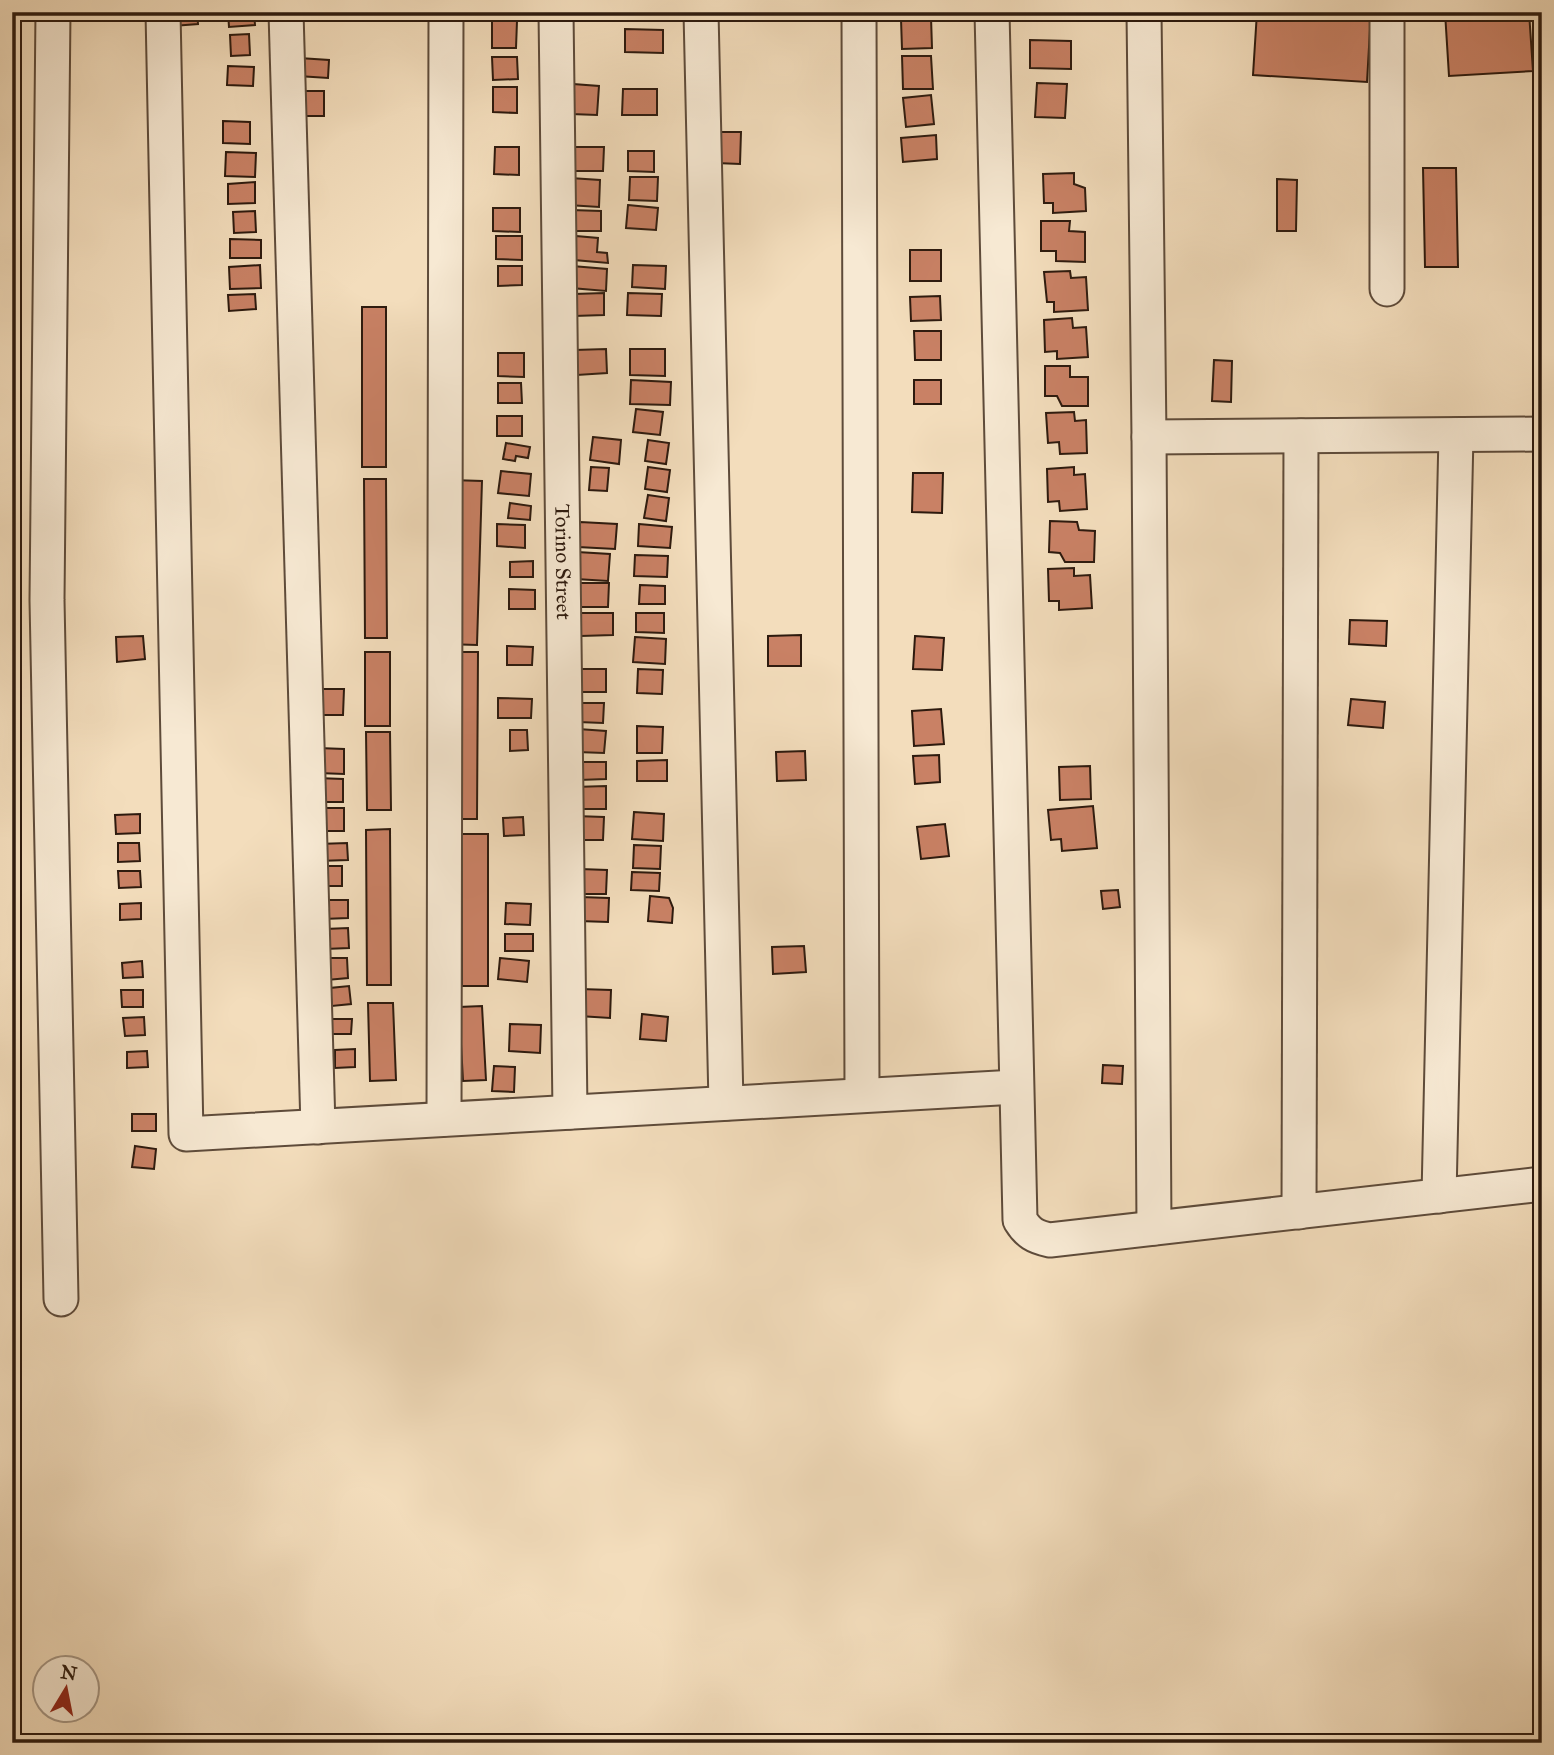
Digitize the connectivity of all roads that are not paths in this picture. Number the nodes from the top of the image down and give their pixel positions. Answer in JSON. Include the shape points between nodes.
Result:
{"nodes":[{"id":1,"x":53,"y":12,"type":"edge"},
{"id":2,"x":163,"y":12,"type":"edge"},
{"id":3,"x":286,"y":12,"type":"edge"},
{"id":4,"x":446,"y":12,"type":"edge"},
{"id":5,"x":556,"y":12,"type":"edge"},
{"id":6,"x":701,"y":12,"type":"edge"},
{"id":7,"x":859,"y":12,"type":"edge"},
{"id":8,"x":992,"y":12,"type":"edge"},
{"id":9,"x":1144,"y":12,"type":"edge"},
{"id":10,"x":1387,"y":12,"type":"edge"},
{"id":11,"x":1387,"y":289,"type":"dead end"},
{"id":12,"x":1542,"y":434,"type":"edge"},
{"id":13,"x":1456,"y":435,"type":"junction"},
{"id":14,"x":1301,"y":436,"type":"junction"},
{"id":15,"x":1149,"y":437,"type":"junction"},
{"id":16,"x":1016,"y":1087,"type":"junction"},
{"id":17,"x":862,"y":1095,"type":"junction"},
{"id":18,"x":726,"y":1103,"type":"junction"},
{"id":19,"x":570,"y":1112,"type":"junction"},
{"id":20,"x":444,"y":1119,"type":"junction"},
{"id":21,"x":318,"y":1127,"type":"junction"},
{"id":22,"x":1542,"y":1184,"type":"edge"},
{"id":23,"x":1439,"y":1196,"type":"junction"},
{"id":24,"x":1299,"y":1212,"type":"junction"},
{"id":25,"x":1154,"y":1228,"type":"junction"},
{"id":26,"x":61,"y":1298,"type":"dead end"}],
"edges":[{"from":1,"to":26,"type":"street","via":[[47,600]]},
{"from":2,"to":21,"type":"street","via":[[186,1134]]},
{"from":3,"to":21,"type":"street"},
{"from":4,"to":20,"type":"street"},
{"from":5,"to":19,"type":"street","name":"Torino Street"},
{"from":6,"to":18,"type":"street"},
{"from":7,"to":17,"type":"street"},
{"from":8,"to":16,"type":"street"},
{"from":9,"to":15,"type":"street"},
{"from":10,"to":11,"type":"street"},
{"from":12,"to":13,"type":"street"},
{"from":13,"to":14,"type":"street"},
{"from":13,"to":23,"type":"street"},
{"from":14,"to":15,"type":"street"},
{"from":14,"to":24,"type":"street"},
{"from":15,"to":25,"type":"street"},
{"from":16,"to":17,"type":"street"},
{"from":16,"to":25,"type":"street","via":[[1018,1206],[1027,1231],[1050,1240]]},
{"from":17,"to":18,"type":"street"},
{"from":18,"to":19,"type":"street"},
{"from":19,"to":20,"type":"street"},
{"from":20,"to":21,"type":"street"},
{"from":22,"to":23,"type":"street"},
{"from":23,"to":24,"type":"street"},
{"from":24,"to":25,"type":"street"}]}
